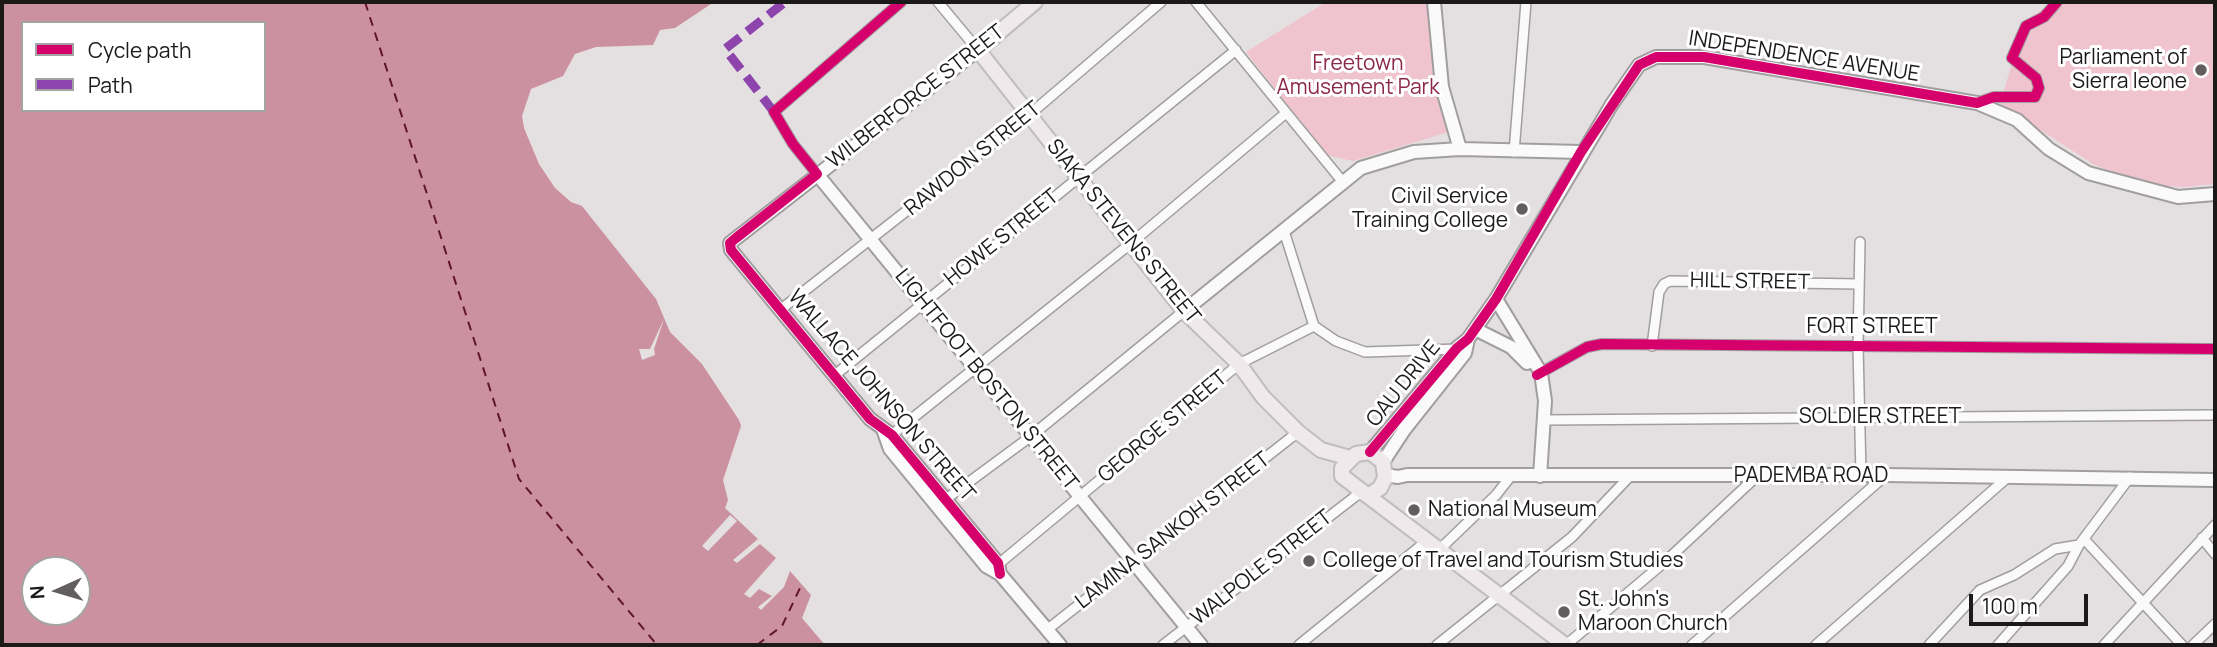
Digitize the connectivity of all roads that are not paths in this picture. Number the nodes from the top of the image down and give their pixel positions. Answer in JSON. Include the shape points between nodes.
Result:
{"nodes":[{"id":1,"x":901,"y":2,"type":"edge"},
{"id":2,"x":937,"y":2,"type":"edge"},
{"id":3,"x":1035,"y":2,"type":"edge"},
{"id":4,"x":1161,"y":2,"type":"edge"},
{"id":5,"x":1196,"y":2,"type":"edge"},
{"id":6,"x":1434,"y":2,"type":"edge"},
{"id":7,"x":1526,"y":2,"type":"edge"},
{"id":8,"x":2057,"y":2,"type":"edge"},
{"id":9,"x":978,"y":50,"type":"junction"},
{"id":10,"x":1236,"y":50,"type":"junction"},
{"id":11,"x":1977,"y":103,"type":"junction"},
{"id":12,"x":1286,"y":113,"type":"junction"},
{"id":13,"x":1029,"y":115,"type":"junction"},
{"id":14,"x":1460,"y":149,"type":"junction"},
{"id":15,"x":1514,"y":152,"type":"junction"},
{"id":16,"x":1581,"y":152,"type":"junction"},
{"id":17,"x":817,"y":174,"type":"junction"},
{"id":18,"x":1079,"y":176,"type":"junction"},
{"id":19,"x":1342,"y":181,"type":"junction"},
{"id":20,"x":2215,"y":194,"type":"edge"},
{"id":21,"x":1284,"y":231,"type":"junction"},
{"id":22,"x":872,"y":240,"type":"junction"},
{"id":23,"x":1860,"y":242,"type":"dead end"},
{"id":24,"x":730,"y":243,"type":"joint"},
{"id":25,"x":1130,"y":244,"type":"junction"},
{"id":26,"x":1858,"y":284,"type":"junction"},
{"id":27,"x":1496,"y":299,"type":"junction"},
{"id":28,"x":922,"y":303,"type":"junction"},
{"id":29,"x":780,"y":310,"type":"junction"},
{"id":30,"x":1184,"y":312,"type":"junction"},
{"id":31,"x":1314,"y":326,"type":"junction"},
{"id":32,"x":1472,"y":334,"type":"junction"},
{"id":33,"x":1652,"y":346,"type":"junction"},
{"id":34,"x":1858,"y":346,"type":"junction"},
{"id":35,"x":2215,"y":349,"type":"edge"},
{"id":36,"x":1461,"y":351,"type":"junction"},
{"id":37,"x":1239,"y":364,"type":"junction"},
{"id":38,"x":976,"y":368,"type":"junction"},
{"id":39,"x":835,"y":374,"type":"junction"},
{"id":40,"x":1540,"y":375,"type":"junction"},
{"id":41,"x":2215,"y":415,"type":"edge"},
{"id":42,"x":1859,"y":416,"type":"junction"},
{"id":43,"x":1544,"y":420,"type":"junction"},
{"id":44,"x":1298,"y":432,"type":"junction"},
{"id":45,"x":887,"y":435,"type":"junction"},
{"id":46,"x":1030,"y":437,"type":"junction"},
{"id":47,"x":1321,"y":450,"type":"junction"},
{"id":48,"x":1370,"y":453,"type":"junction"},
{"id":49,"x":1350,"y":458,"type":"junction"},
{"id":50,"x":1861,"y":475,"type":"junction"},
{"id":51,"x":1886,"y":475,"type":"junction"},
{"id":52,"x":1383,"y":476,"type":"junction"},
{"id":53,"x":1511,"y":476,"type":"junction"},
{"id":54,"x":1540,"y":476,"type":"junction"},
{"id":55,"x":1756,"y":476,"type":"junction"},
{"id":56,"x":1342,"y":477,"type":"junction"},
{"id":57,"x":1629,"y":477,"type":"junction"},
{"id":58,"x":2008,"y":477,"type":"junction"},
{"id":59,"x":2130,"y":477,"type":"junction"},
{"id":60,"x":2215,"y":480,"type":"edge"},
{"id":61,"x":1364,"y":494,"type":"junction"},
{"id":62,"x":1080,"y":495,"type":"junction"},
{"id":63,"x":942,"y":502,"type":"junction"},
{"id":64,"x":1396,"y":518,"type":"junction"},
{"id":65,"x":2215,"y":525,"type":"edge"},
{"id":66,"x":2202,"y":538,"type":"junction"},
{"id":67,"x":1428,"y":540,"type":"junction"},
{"id":68,"x":2081,"y":542,"type":"junction"},
{"id":69,"x":1440,"y":549,"type":"junction"},
{"id":70,"x":2215,"y":554,"type":"edge"},
{"id":71,"x":1132,"y":563,"type":"junction"},
{"id":72,"x":996,"y":569,"type":"junction"},
{"id":73,"x":1500,"y":594,"type":"junction"},
{"id":74,"x":2143,"y":600,"type":"junction"},
{"id":75,"x":2215,"y":624,"type":"edge"},
{"id":76,"x":1186,"y":627,"type":"junction"},
{"id":77,"x":1048,"y":629,"type":"junction"},
{"id":78,"x":1060,"y":645,"type":"edge"},
{"id":79,"x":1163,"y":645,"type":"edge"},
{"id":80,"x":1201,"y":645,"type":"edge"},
{"id":81,"x":1299,"y":645,"type":"edge"},
{"id":82,"x":1437,"y":645,"type":"edge"},
{"id":83,"x":1565,"y":645,"type":"edge"},
{"id":84,"x":1692,"y":645,"type":"edge"},
{"id":85,"x":1815,"y":645,"type":"edge"},
{"id":86,"x":1929,"y":645,"type":"edge"},
{"id":87,"x":1998,"y":645,"type":"edge"},
{"id":88,"x":2104,"y":645,"type":"edge"},
{"id":89,"x":2182,"y":645,"type":"edge"},
{"id":90,"x":2193,"y":645,"type":"edge"}],
"edges":[{"from":1,"to":17,"type":"street","name":"LIGHTFOOT BOSTON STREET","via":[[774,112]]},
{"from":2,"to":9,"type":"street","name":"SIAKA STEVENS STREET"},
{"from":3,"to":9,"type":"main road","name":"WILBERFORCE STREET"},
{"from":4,"to":13,"type":"street","name":"RAWDON STREET"},
{"from":5,"to":10,"type":"street"},
{"from":6,"to":14,"type":"street","via":[[1442,87]]},
{"from":7,"to":15,"type":"street"},
{"from":8,"to":11,"type":"street","name":"INDEPENDENCE AVENUE","via":[[2026,26],[2012,58],[2036,78],[2039,88],[2035,97],[1994,97]]},
{"from":9,"to":13,"type":"main road","name":"SIAKA STEVENS STREET"},
{"from":9,"to":17,"type":"street","name":"WILBERFORCE STREET"},
{"from":10,"to":12,"type":"street"},
{"from":10,"to":18,"type":"street","name":"HOWE STREET"},
{"from":11,"to":16,"type":"street","name":"INDEPENDENCE AVENUE","via":[[1704,57],[1656,57],[1639,65]]},
{"from":11,"to":20,"type":"street","via":[[2017,120],[2049,149],[2088,173],[2178,197]]},
{"from":12,"to":19,"type":"street"},
{"from":12,"to":25,"type":"street"},
{"from":13,"to":18,"type":"main road","name":"SIAKA STEVENS STREET"},
{"from":13,"to":22,"type":"street","name":"RAWDON STREET"},
{"from":14,"to":15,"type":"street"},
{"from":14,"to":19,"type":"street","via":[[1384,159]]},
{"from":15,"to":16,"type":"street"},
{"from":16,"to":27,"type":"street","name":"INDEPENDENCE AVENUE"},
{"from":17,"to":22,"type":"street","name":"LIGHTFOOT BOSTON STREET"},
{"from":17,"to":24,"type":"street","name":"WILBERFORCE STREET"},
{"from":18,"to":25,"type":"main road","name":"SIAKA STEVENS STREET"},
{"from":18,"to":28,"type":"street","name":"HOWE STREET"},
{"from":19,"to":21,"type":"street"},
{"from":21,"to":30,"type":"street"},
{"from":21,"to":31,"type":"street"},
{"from":22,"to":28,"type":"street","name":"LIGHTFOOT BOSTON STREET"},
{"from":22,"to":29,"type":"street","name":"RAWDON STREET"},
{"from":23,"to":26,"type":"street"},
{"from":24,"to":29,"type":"street","name":"WALLACE JOHNSON STREET"},
{"from":25,"to":30,"type":"main road","name":"SIAKA STEVENS STREET"},
{"from":25,"to":38,"type":"street"},
{"from":26,"to":33,"type":"street","name":"HILL STREET","via":[[1670,281],[1660,292]]},
{"from":26,"to":34,"type":"street"},
{"from":27,"to":32,"type":"street","name":"INDEPENDENCE AVENUE"},
{"from":27,"to":40,"type":"street"},
{"from":28,"to":38,"type":"street","name":"LIGHTFOOT BOSTON STREET"},
{"from":28,"to":39,"type":"street","name":"HOWE STREET"},
{"from":29,"to":39,"type":"street","name":"WALLACE JOHNSON STREET"},
{"from":30,"to":37,"type":"main road","name":"SIAKA STEVENS STREET"},
{"from":30,"to":46,"type":"street"},
{"from":31,"to":36,"type":"street","via":[[1365,352]]},
{"from":31,"to":37,"type":"street","name":"GEORGE STREET"},
{"from":32,"to":36,"type":"street","name":"OAU DRIVE"},
{"from":32,"to":40,"type":"street","via":[[1511,346]]},
{"from":33,"to":34,"type":"street","name":"FORT STREET"},
{"from":33,"to":40,"type":"street","name":"FORT STREET","via":[[1594,345]]},
{"from":34,"to":35,"type":"street","name":"FORT STREET"},
{"from":34,"to":42,"type":"street"},
{"from":36,"to":48,"type":"street","name":"OAU DRIVE"},
{"from":36,"to":52,"type":"street","name":"OAU DRIVE","via":[[1404,429]]},
{"from":37,"to":44,"type":"main road","name":"SIAKA STEVENS STREET"},
{"from":37,"to":62,"type":"street","name":"GEORGE STREET"},
{"from":38,"to":45,"type":"street"},
{"from":38,"to":46,"type":"street","name":"LIGHTFOOT BOSTON STREET"},
{"from":39,"to":45,"type":"street","name":"WALLACE JOHNSON STREET"},
{"from":40,"to":43,"type":"street"},
{"from":41,"to":42,"type":"street","name":"SOLDIER STREET"},
{"from":42,"to":43,"type":"street","name":"SOLDIER STREET"},
{"from":42,"to":50,"type":"street"},
{"from":43,"to":54,"type":"street"},
{"from":44,"to":47,"type":"main road","name":"SIAKA STEVENS STREET"},
{"from":44,"to":71,"type":"street","name":"LAMINA SANKOH STREET"},
{"from":45,"to":63,"type":"street","name":"WALLACE JOHNSON STREET"},
{"from":46,"to":62,"type":"street","name":"LIGHTFOOT BOSTON STREET"},
{"from":46,"to":63,"type":"street"},
{"from":47,"to":49,"type":"main road","name":"SIAKA STEVENS STREET"},
{"from":47,"to":56,"type":"main road","name":"SIAKA STEVENS STREET"},
{"from":48,"to":49,"type":"main road"},
{"from":48,"to":52,"type":"main road"},
{"from":49,"to":56,"type":"main road"},
{"from":50,"to":51,"type":"street","name":"PADEMBA ROAD"},
{"from":50,"to":55,"type":"street","name":"PADEMBA ROAD"},
{"from":51,"to":58,"type":"street","name":"PADEMBA ROAD"},
{"from":51,"to":84,"type":"street"},
{"from":52,"to":53,"type":"street","name":"PADEMBA ROAD","via":[[1397,484],[1407,475]]},
{"from":52,"to":61,"type":"main road"},
{"from":52,"to":64,"type":"main road"},
{"from":53,"to":54,"type":"street","name":"PADEMBA ROAD"},
{"from":53,"to":69,"type":"street"},
{"from":54,"to":57,"type":"street","name":"PADEMBA ROAD"},
{"from":55,"to":57,"type":"street","name":"PADEMBA ROAD"},
{"from":55,"to":83,"type":"street","via":[[1667,560]]},
{"from":56,"to":61,"type":"main road"},
{"from":57,"to":73,"type":"street","via":[[1572,537]]},
{"from":58,"to":59,"type":"street","name":"PADEMBA ROAD"},
{"from":58,"to":85,"type":"street"},
{"from":59,"to":60,"type":"street","name":"PADEMBA ROAD"},
{"from":59,"to":68,"type":"street"},
{"from":61,"to":64,"type":"main road"},
{"from":61,"to":76,"type":"street","name":"WALPOLE STREET"},
{"from":62,"to":71,"type":"street","name":"LIGHTFOOT BOSTON STREET"},
{"from":62,"to":72,"type":"street","name":"GEORGE STREET"},
{"from":63,"to":72,"type":"street","name":"WALLACE JOHNSON STREET"},
{"from":64,"to":67,"type":"main road"},
{"from":65,"to":66,"type":"street"},
{"from":66,"to":70,"type":"street"},
{"from":66,"to":74,"type":"street"},
{"from":67,"to":69,"type":"main road"},
{"from":67,"to":81,"type":"street"},
{"from":68,"to":74,"type":"street"},
{"from":68,"to":86,"type":"street","via":[[2054,549],[1980,590]]},
{"from":68,"to":87,"type":"street","via":[[2068,566]]},
{"from":69,"to":73,"type":"main road"},
{"from":71,"to":76,"type":"street","name":"LIGHTFOOT BOSTON STREET"},
{"from":71,"to":77,"type":"street","name":"LAMINA SANKOH STREET"},
{"from":72,"to":77,"type":"street","name":"WALLACE JOHNSON STREET"},
{"from":73,"to":82,"type":"street"},
{"from":73,"to":83,"type":"main road"},
{"from":74,"to":88,"type":"street"},
{"from":74,"to":89,"type":"street"},
{"from":75,"to":90,"type":"street"},
{"from":76,"to":79,"type":"street","name":"WALPOLE STREET"},
{"from":76,"to":80,"type":"street","name":"LIGHTFOOT BOSTON STREET"},
{"from":77,"to":78,"type":"street","name":"WALLACE JOHNSON STREET"}]}
